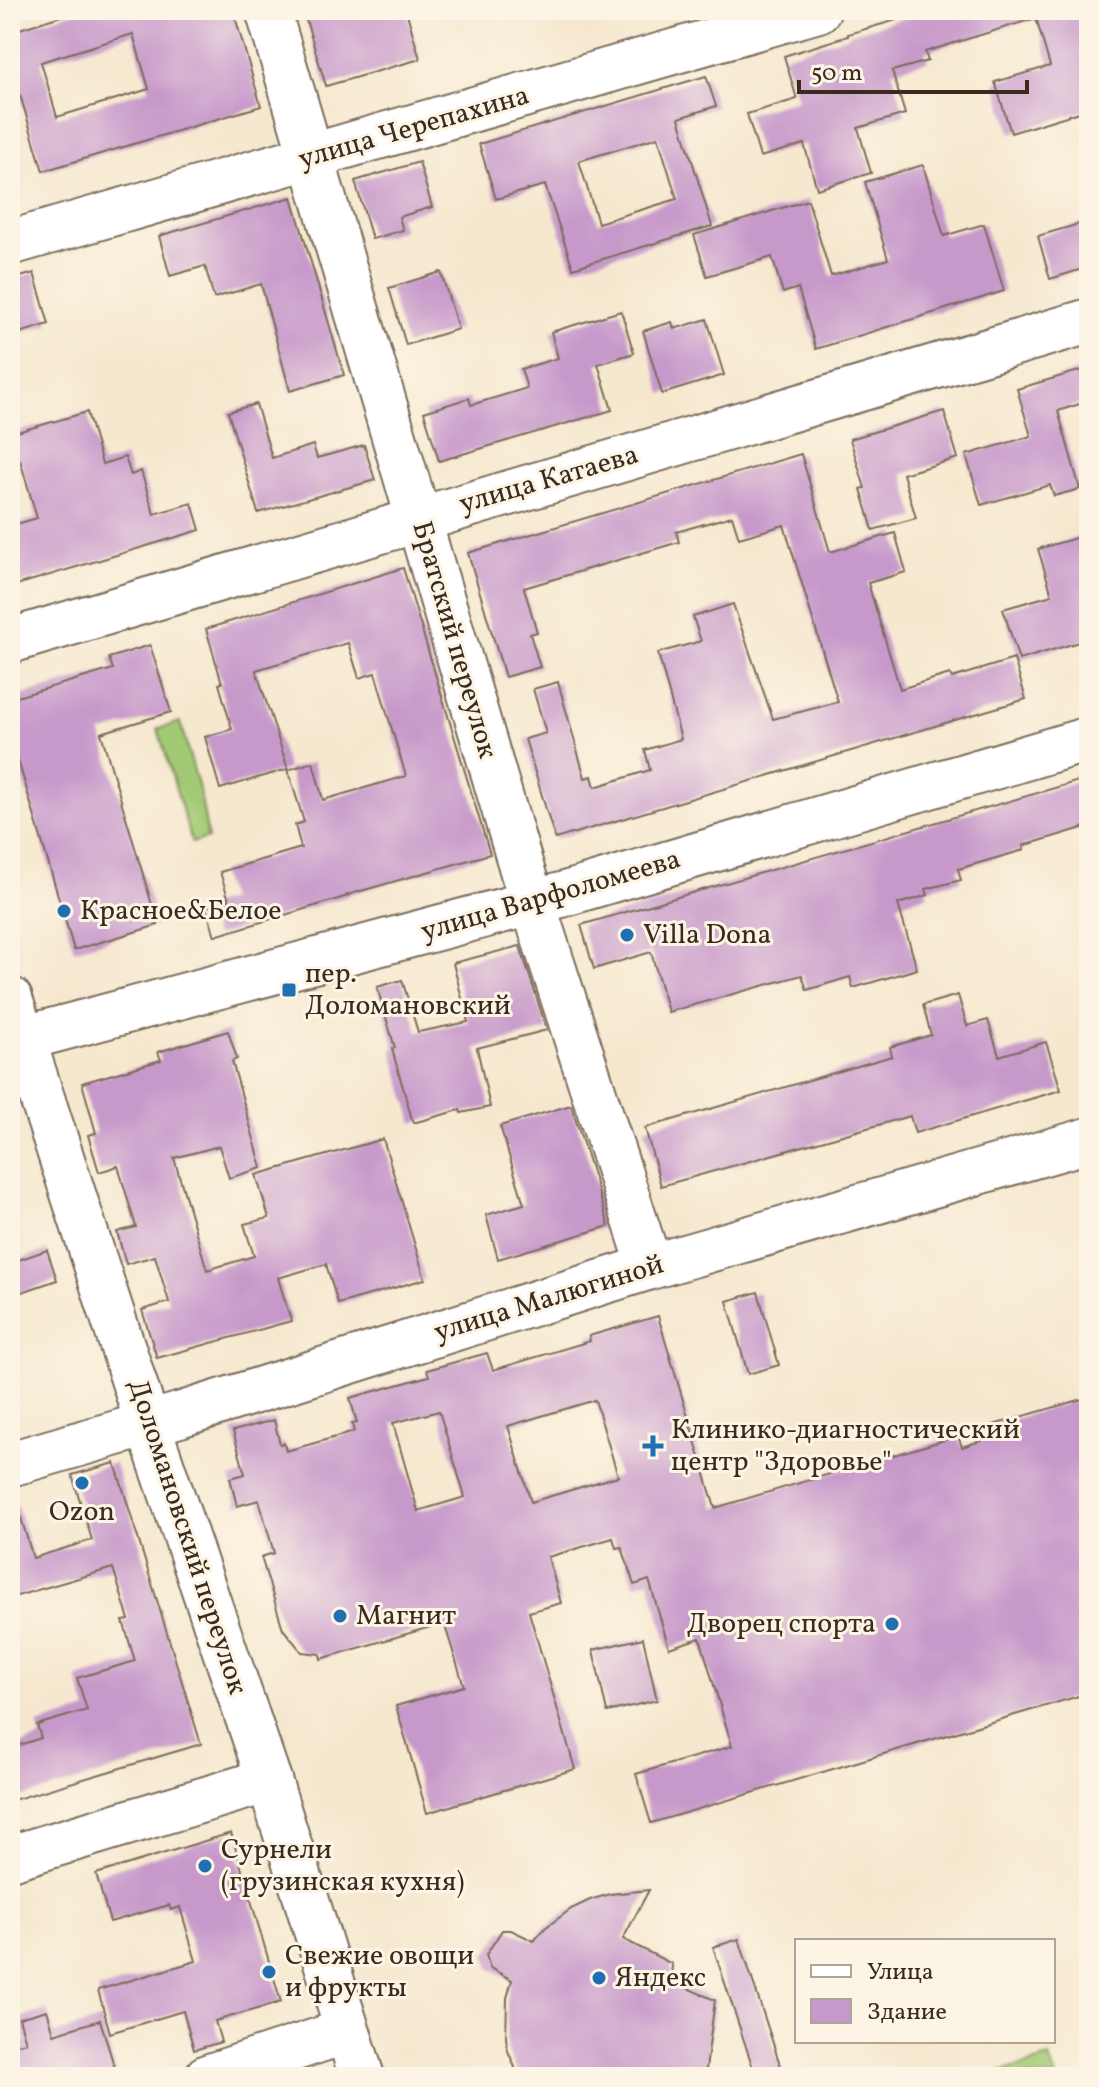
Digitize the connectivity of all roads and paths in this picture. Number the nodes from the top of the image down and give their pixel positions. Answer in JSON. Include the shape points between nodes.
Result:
{"nodes":[{"id":1,"x":268,"y":10,"type":"edge"},
{"id":2,"x":818,"y":10,"type":"edge"},
{"id":3,"x":312,"y":158,"type":"junction"},
{"id":4,"x":10,"y":243,"type":"edge"},
{"id":5,"x":1089,"y":321,"type":"edge"},
{"id":6,"x":418,"y":519,"type":"junction"},
{"id":7,"x":10,"y":641,"type":"edge"},
{"id":8,"x":1089,"y":739,"type":"edge"},
{"id":9,"x":532,"y":902,"type":"junction"},
{"id":10,"x":14,"y":1027,"type":"edge"},
{"id":11,"x":1089,"y":1140,"type":"edge"},
{"id":12,"x":650,"y":1267,"type":"junction"},
{"id":13,"x":148,"y":1425,"type":"junction"},
{"id":14,"x":10,"y":1464,"type":"edge"},
{"id":15,"x":269,"y":1780,"type":"junction"},
{"id":16,"x":10,"y":1858,"type":"edge"},
{"id":17,"x":347,"y":2031,"type":"junction"},
{"id":18,"x":207,"y":2077,"type":"edge"},
{"id":19,"x":362,"y":2077,"type":"edge"}],
"edges":[{"from":1,"to":3,"type":"street","name":"Братский переулок"},
{"from":2,"to":3,"type":"street","name":"улица Черепахина"},
{"from":3,"to":4,"type":"street","name":"улица Черепахина"},
{"from":3,"to":6,"type":"street","name":"Братский переулок"},
{"from":5,"to":6,"type":"street","name":"улица Катаева"},
{"from":6,"to":7,"type":"street","name":"улица Катаева"},
{"from":6,"to":9,"type":"street","name":"Братский переулок"},
{"from":8,"to":9,"type":"street","name":"улица Варфоломеева"},
{"from":9,"to":10,"type":"street","name":"улица Варфоломеева"},
{"from":9,"to":12,"type":"street","name":"Братский переулок"},
{"from":10,"to":13,"type":"street","name":"Доломановский переулок"},
{"from":11,"to":12,"type":"street","name":"улица Малюгиной"},
{"from":12,"to":13,"type":"street","name":"улица Малюгиной"},
{"from":13,"to":14,"type":"street","name":"улица Малюгиной"},
{"from":13,"to":15,"type":"street","name":"Доломановский переулок"},
{"from":15,"to":16,"type":"street"},
{"from":15,"to":17,"type":"street","name":"Доломановский переулок"},
{"from":17,"to":18,"type":"street"},
{"from":17,"to":19,"type":"street","name":"Доломановский переулок"}]}
